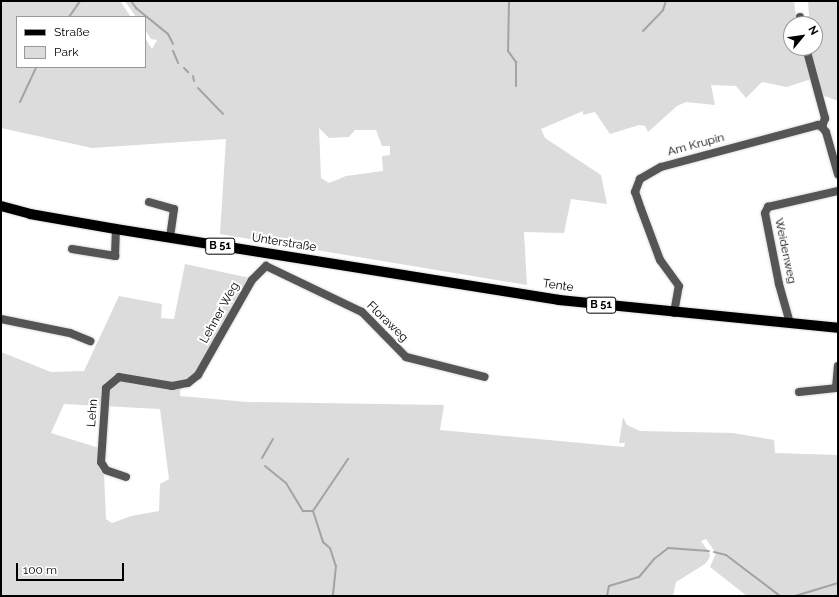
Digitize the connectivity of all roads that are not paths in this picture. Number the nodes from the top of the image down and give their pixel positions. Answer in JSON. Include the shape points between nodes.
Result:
{"nodes":[{"id":1,"x":808,"y":56,"type":"edge"},
{"id":2,"x":822,"y":127,"type":"junction"},
{"id":3,"x":838,"y":174,"type":"edge"},
{"id":4,"x":838,"y":191,"type":"edge"},
{"id":5,"x":149,"y":202,"type":"dead end"},
{"id":6,"x":1,"y":206,"type":"edge"},
{"id":7,"x":116,"y":229,"type":"junction"},
{"id":8,"x":170,"y":237,"type":"junction"},
{"id":9,"x":72,"y":249,"type":"dead end"},
{"id":10,"x":268,"y":254,"type":"junction"},
{"id":11,"x":324,"y":263,"type":"joint"},
{"id":12,"x":266,"y":266,"type":"junction"},
{"id":13,"x":674,"y":313,"type":"junction"},
{"id":14,"x":1,"y":319,"type":"edge"},
{"id":15,"x":790,"y":324,"type":"junction"},
{"id":16,"x":838,"y":328,"type":"edge"},
{"id":17,"x":90,"y":341,"type":"dead end"},
{"id":18,"x":838,"y":366,"type":"edge"},
{"id":19,"x":198,"y":375,"type":"joint"},
{"id":20,"x":485,"y":378,"type":"dead end"},
{"id":21,"x":799,"y":392,"type":"dead end"},
{"id":22,"x":126,"y":477,"type":"dead end"}],
"edges":[{"from":1,"to":2,"type":"street","via":[[825,118]]},
{"from":2,"to":3,"type":"street","via":[[826,132]]},
{"from":2,"to":13,"type":"street","name":"Am Krupin","via":[[818,125],[661,167],[640,179],[636,189],[638,202],[660,260],[679,286]]},
{"from":4,"to":15,"type":"street","name":"Weidenweg","via":[[768,207],[765,213],[778,284]]},
{"from":5,"to":8,"type":"street","via":[[174,209]]},
{"from":6,"to":7,"type":"main road","name":"Unterstraße","number":"B 51","via":[[30,214]]},
{"from":7,"to":8,"type":"main road","name":"Unterstraße","number":"B 51"},
{"from":7,"to":9,"type":"street","via":[[115,256]]},
{"from":8,"to":10,"type":"main road","name":"Unterstraße","number":"B 51"},
{"from":10,"to":11,"type":"main road","name":"Unterstraße","number":"B 51"},
{"from":10,"to":12,"type":"street"},
{"from":11,"to":13,"type":"main road","name":"Tente","number":"B 51","via":[[559,300]]},
{"from":12,"to":19,"type":"street","name":"Lehner Weg","via":[[252,280]]},
{"from":12,"to":20,"type":"street","name":"Floraweg","via":[[362,312],[406,357]]},
{"from":13,"to":15,"type":"main road","name":"Tente","number":"B 51"},
{"from":14,"to":17,"type":"street","via":[[70,333]]},
{"from":15,"to":16,"type":"main road","name":"Tente","number":"B 51"},
{"from":18,"to":21,"type":"street","via":[[836,388]]},
{"from":19,"to":22,"type":"street","name":"Lehn","via":[[188,383],[172,386],[119,377],[106,388],[102,462],[106,470]]}]}
